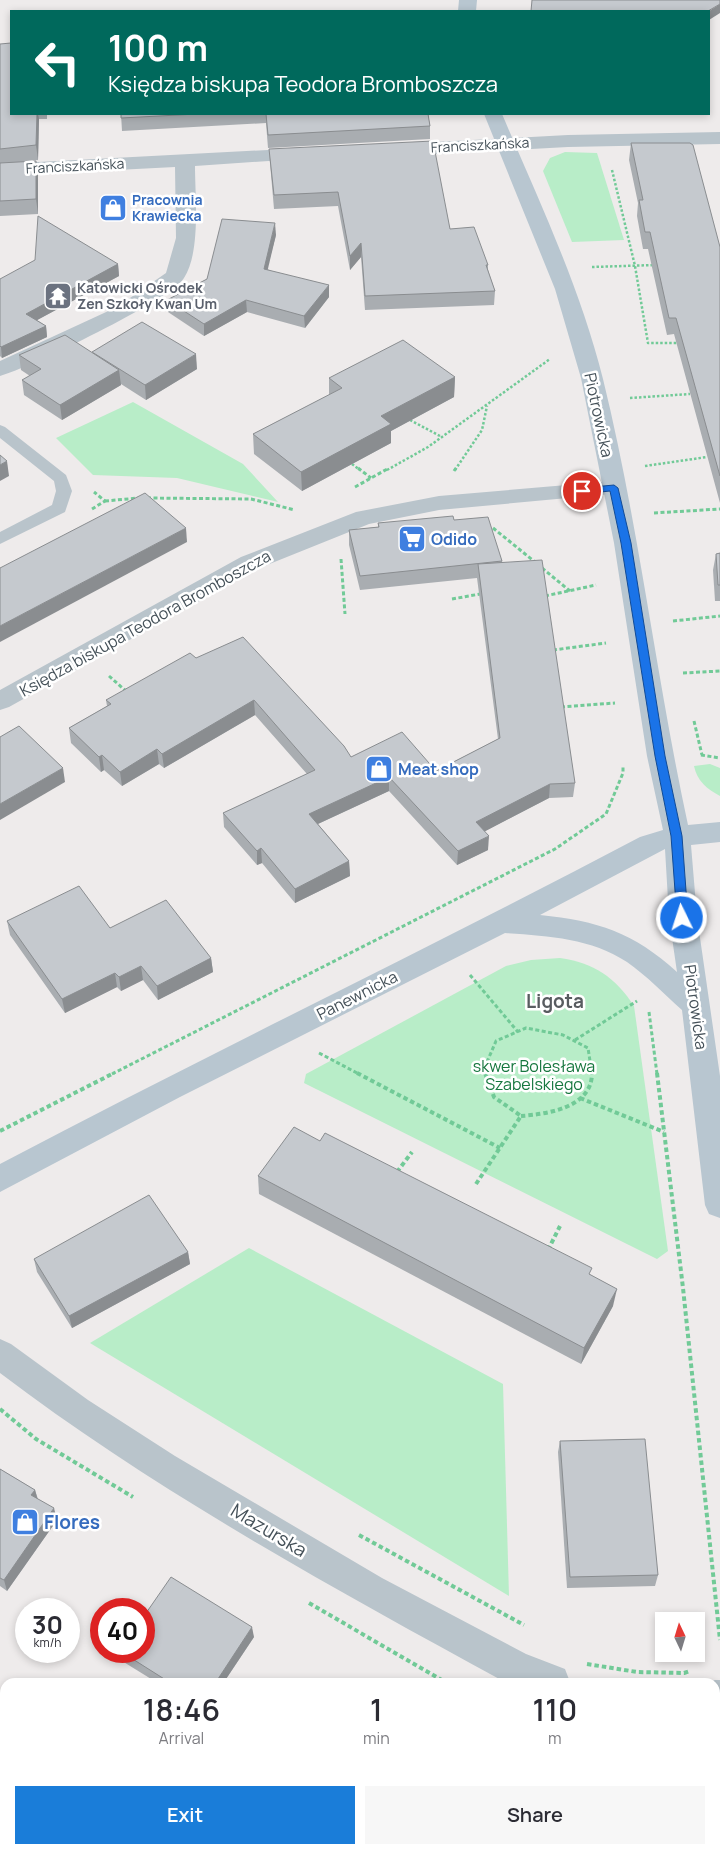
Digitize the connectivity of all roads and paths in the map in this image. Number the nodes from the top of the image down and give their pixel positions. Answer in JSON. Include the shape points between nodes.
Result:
{"nodes":[{"id":1,"x":494,"y":115,"type":"edge"},
{"id":2,"x":720,"y":138,"type":"edge"},
{"id":3,"x":506,"y":143,"type":"junction"},
{"id":4,"x":383,"y":151,"type":"edge"},
{"id":5,"x":324,"y":154,"type":"edge"},
{"id":6,"x":185,"y":160,"type":"junction"},
{"id":7,"x":610,"y":164,"type":"dead end"},
{"id":8,"x":0,"y":170,"type":"edge"},
{"id":9,"x":659,"y":265,"type":"edge"},
{"id":10,"x":636,"y":266,"type":"junction"},
{"id":11,"x":591,"y":267,"type":"dead end"},
{"id":12,"x":684,"y":343,"type":"edge"},
{"id":13,"x":549,"y":349,"type":"dead end"},
{"id":14,"x":0,"y":369,"type":"edge"},
{"id":15,"x":690,"y":394,"type":"edge"},
{"id":16,"x":624,"y":398,"type":"dead end"},
{"id":17,"x":487,"y":406,"type":"junction"},
{"id":18,"x":410,"y":420,"type":"edge"},
{"id":19,"x":0,"y":430,"type":"edge"},
{"id":20,"x":440,"y":436,"type":"junction"},
{"id":21,"x":707,"y":457,"type":"edge"},
{"id":22,"x":352,"y":464,"type":"edge"},
{"id":23,"x":642,"y":466,"type":"dead end"},
{"id":24,"x":450,"y":477,"type":"dead end"},
{"id":25,"x":371,"y":478,"type":"junction"},
{"id":26,"x":354,"y":488,"type":"dead end"},
{"id":27,"x":614,"y":488,"type":"junction"},
{"id":28,"x":104,"y":501,"type":"dead end"},
{"id":29,"x":720,"y":509,"type":"edge"},
{"id":30,"x":653,"y":513,"type":"dead end"},
{"id":31,"x":490,"y":526,"type":"edge"},
{"id":32,"x":332,"y":529,"type":"junction"},
{"id":33,"x":0,"y":539,"type":"edge"},
{"id":34,"x":596,"y":585,"type":"dead end"},
{"id":35,"x":570,"y":591,"type":"junction"},
{"id":36,"x":480,"y":594,"type":"edge"},
{"id":37,"x":544,"y":596,"type":"edge"},
{"id":38,"x":452,"y":599,"type":"dead end"},
{"id":39,"x":720,"y":616,"type":"edge"},
{"id":40,"x":670,"y":621,"type":"dead end"},
{"id":41,"x":606,"y":644,"type":"dead end"},
{"id":42,"x":553,"y":650,"type":"edge"},
{"id":43,"x":720,"y":671,"type":"edge"},
{"id":44,"x":682,"y":673,"type":"dead end"},
{"id":45,"x":0,"y":702,"type":"edge"},
{"id":46,"x":615,"y":703,"type":"dead end"},
{"id":47,"x":561,"y":707,"type":"edge"},
{"id":48,"x":702,"y":754,"type":"dead end"},
{"id":49,"x":720,"y":758,"type":"edge"},
{"id":50,"x":623,"y":765,"type":"dead end"},
{"id":51,"x":720,"y":832,"type":"edge"},
{"id":52,"x":676,"y":836,"type":"junction"},
{"id":53,"x":502,"y":922,"type":"junction"},
{"id":54,"x":469,"y":975,"type":"dead end"},
{"id":55,"x":644,"y":996,"type":"dead end"},
{"id":56,"x":648,"y":1003,"type":"dead end"},
{"id":57,"x":694,"y":1003,"type":"junction"},
{"id":58,"x":518,"y":1032,"type":"junction"},
{"id":59,"x":574,"y":1041,"type":"junction"},
{"id":60,"x":319,"y":1054,"type":"dead end"},
{"id":61,"x":580,"y":1098,"type":"junction"},
{"id":62,"x":521,"y":1116,"type":"junction"},
{"id":63,"x":0,"y":1131,"type":"edge"},
{"id":64,"x":664,"y":1132,"type":"junction"},
{"id":65,"x":500,"y":1148,"type":"junction"},
{"id":66,"x":412,"y":1152,"type":"dead end"},
{"id":67,"x":395,"y":1176,"type":"edge"},
{"id":68,"x":0,"y":1179,"type":"edge"},
{"id":69,"x":476,"y":1184,"type":"dead end"},
{"id":70,"x":720,"y":1205,"type":"edge"},
{"id":71,"x":560,"y":1226,"type":"dead end"},
{"id":72,"x":546,"y":1253,"type":"edge"},
{"id":73,"x":0,"y":1354,"type":"edge"},
{"id":74,"x":353,"y":1531,"type":"dead end"},
{"id":75,"x":527,"y":1629,"type":"dead end"},
{"id":76,"x":720,"y":1640,"type":"edge"},
{"id":77,"x":580,"y":1662,"type":"dead end"},
{"id":78,"x":692,"y":1670,"type":"dead end"},
{"id":79,"x":542,"y":1678,"type":"edge"}],
"edges":[{"from":1,"to":3,"type":"street","name":"Piotrowicka"},
{"from":2,"to":3,"type":"street","name":"Franciszkańska"},
{"from":3,"to":4,"type":"street","name":"Franciszkańska"},
{"from":3,"to":27,"type":"street","name":"Piotrowicka","via":[[559,274],[581,340]]},
{"from":5,"to":6,"type":"street","name":"Franciszkańska"},
{"from":6,"to":8,"type":"street","name":"Franciszkańska"},
{"from":6,"to":14,"type":"street","via":[[186,238],[176,276],[124,311]]},
{"from":7,"to":10,"type":"path"},
{"from":9,"to":10,"type":"path"},
{"from":10,"to":11,"type":"path"},
{"from":10,"to":12,"type":"path","via":[[648,344]]},
{"from":13,"to":17,"type":"path","via":[[551,359]]},
{"from":15,"to":16,"type":"path"},
{"from":17,"to":20,"type":"path"},
{"from":17,"to":24,"type":"path","via":[[482,430]]},
{"from":18,"to":20,"type":"path"},
{"from":19,"to":33,"type":"lane","via":[[61,478],[64,491],[59,508]]},
{"from":20,"to":25,"type":"path","via":[[428,447]]},
{"from":21,"to":23,"type":"path"},
{"from":22,"to":25,"type":"path"},
{"from":25,"to":26,"type":"path"},
{"from":27,"to":32,"type":"street","name":"Księdza biskupa Teodora Bromboszcza","via":[[439,503],[364,517]]},
{"from":27,"to":52,"type":"street","name":"Piotrowicka"},
{"from":28,"to":32,"type":"path","via":[[120,498],[251,499],[294,510]]},
{"from":29,"to":30,"type":"path"},
{"from":31,"to":35,"type":"path"},
{"from":32,"to":45,"type":"street","name":"Księdza biskupa Teodora Bromboszcza","via":[[249,563]]},
{"from":34,"to":35,"type":"path"},
{"from":35,"to":37,"type":"path"},
{"from":36,"to":38,"type":"path"},
{"from":39,"to":40,"type":"path"},
{"from":41,"to":42,"type":"path"},
{"from":43,"to":44,"type":"path"},
{"from":46,"to":47,"type":"path"},
{"from":48,"to":49,"type":"path"},
{"from":50,"to":63,"type":"path","via":[[623,773],[606,814],[555,849]]},
{"from":51,"to":52,"type":"street","name":"Panewnicka"},
{"from":52,"to":53,"type":"street","name":"Panewnicka","via":[[650,844]]},
{"from":52,"to":57,"type":"street","name":"Piotrowicka","via":[[682,918]]},
{"from":53,"to":57,"type":"street","via":[[575,930],[604,937],[637,955]]},
{"from":53,"to":68,"type":"street","name":"Panewnicka","via":[[170,1088]]},
{"from":54,"to":58,"type":"path"},
{"from":55,"to":59,"type":"path"},
{"from":56,"to":64,"type":"path"},
{"from":57,"to":70,"type":"street","name":"Piotrowicka"},
{"from":58,"to":59,"type":"path","via":[[526,1028],[563,1035]]},
{"from":58,"to":62,"type":"path","via":[[496,1041],[484,1069],[494,1097]]},
{"from":59,"to":61,"type":"path","via":[[588,1048],[592,1078]]},
{"from":60,"to":65,"type":"path"},
{"from":61,"to":62,"type":"path","via":[[554,1113]]},
{"from":61,"to":64,"type":"path"},
{"from":62,"to":65,"type":"path"},
{"from":64,"to":76,"type":"path"},
{"from":65,"to":69,"type":"path"},
{"from":66,"to":67,"type":"path"},
{"from":71,"to":72,"type":"path"},
{"from":73,"to":79,"type":"street","name":"Mazurska","via":[[76,1411],[212,1496],[370,1590],[516,1668]]},
{"from":74,"to":75,"type":"path","via":[[523,1622]]},
{"from":77,"to":78,"type":"path","via":[[637,1672],[684,1673]]}]}
